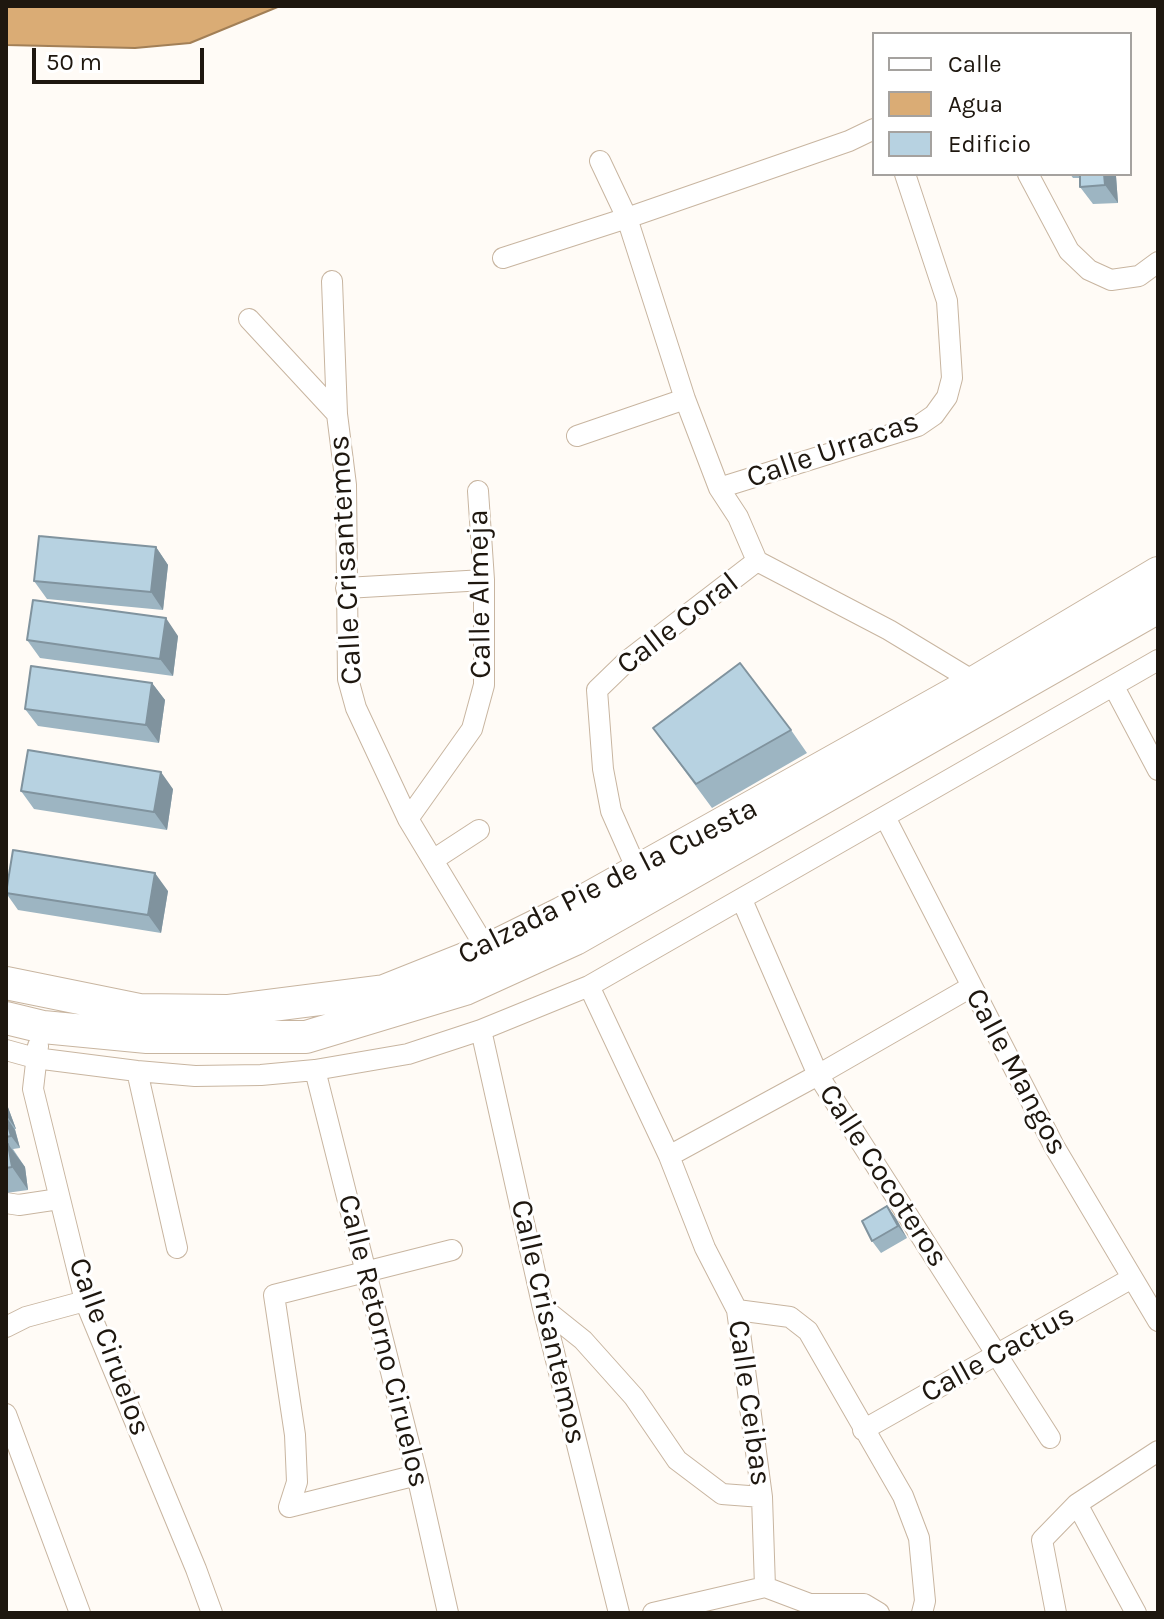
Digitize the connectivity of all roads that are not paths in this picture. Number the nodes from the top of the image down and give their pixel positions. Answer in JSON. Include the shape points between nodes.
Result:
{"nodes":[{"id":1,"x":872,"y":130,"type":"edge"},
{"id":2,"x":600,"y":161,"type":"dead end"},
{"id":3,"x":906,"y":176,"type":"edge"},
{"id":4,"x":1029,"y":176,"type":"edge"},
{"id":5,"x":627,"y":218,"type":"junction"},
{"id":6,"x":503,"y":258,"type":"dead end"},
{"id":7,"x":1158,"y":262,"type":"edge"},
{"id":8,"x":332,"y":281,"type":"dead end"},
{"id":9,"x":249,"y":319,"type":"dead end"},
{"id":10,"x":685,"y":399,"type":"junction"},
{"id":11,"x":337,"y":414,"type":"junction"},
{"id":12,"x":577,"y":436,"type":"dead end"},
{"id":13,"x":719,"y":488,"type":"junction"},
{"id":14,"x":478,"y":491,"type":"dead end"},
{"id":15,"x":757,"y":561,"type":"junction"},
{"id":16,"x":1158,"y":573,"type":"edge"},
{"id":17,"x":484,"y":580,"type":"junction"},
{"id":18,"x":346,"y":588,"type":"junction"},
{"id":19,"x":1158,"y":607,"type":"edge"},
{"id":20,"x":1158,"y":660,"type":"edge"},
{"id":21,"x":975,"y":682,"type":"junction"},
{"id":22,"x":1114,"y":687,"type":"junction"},
{"id":23,"x":1158,"y":770,"type":"edge"},
{"id":24,"x":885,"y":817,"type":"junction"},
{"id":25,"x":408,"y":819,"type":"junction"},
{"id":26,"x":479,"y":830,"type":"dead end"},
{"id":27,"x":433,"y":860,"type":"junction"},
{"id":28,"x":638,"y":872,"type":"junction"},
{"id":29,"x":742,"y":900,"type":"junction"},
{"id":30,"x":487,"y":950,"type":"junction"},
{"id":31,"x":6,"y":983,"type":"edge"},
{"id":32,"x":589,"y":986,"type":"junction"},
{"id":33,"x":971,"y":987,"type":"junction"},
{"id":34,"x":6,"y":1018,"type":"edge"},
{"id":35,"x":43,"y":1027,"type":"junction"},
{"id":36,"x":481,"y":1030,"type":"junction"},
{"id":37,"x":6,"y":1050,"type":"edge"},
{"id":38,"x":35,"y":1058,"type":"junction"},
{"id":39,"x":315,"y":1070,"type":"junction"},
{"id":40,"x":137,"y":1071,"type":"junction"},
{"id":41,"x":818,"y":1075,"type":"junction"},
{"id":42,"x":669,"y":1156,"type":"junction"},
{"id":43,"x":59,"y":1199,"type":"junction"},
{"id":44,"x":6,"y":1203,"type":"edge"},
{"id":45,"x":177,"y":1248,"type":"dead end"},
{"id":46,"x":452,"y":1250,"type":"dead end"},
{"id":47,"x":364,"y":1271,"type":"junction"},
{"id":48,"x":1132,"y":1278,"type":"junction"},
{"id":49,"x":85,"y":1301,"type":"junction"},
{"id":50,"x":543,"y":1308,"type":"junction"},
{"id":51,"x":737,"y":1310,"type":"junction"},
{"id":52,"x":1158,"y":1321,"type":"edge"},
{"id":53,"x":6,"y":1327,"type":"edge"},
{"id":54,"x":998,"y":1355,"type":"junction"},
{"id":55,"x":6,"y":1414,"type":"edge"},
{"id":56,"x":863,"y":1430,"type":"junction"},
{"id":57,"x":1050,"y":1438,"type":"dead end"},
{"id":58,"x":1158,"y":1451,"type":"edge"},
{"id":59,"x":417,"y":1475,"type":"junction"},
{"id":60,"x":762,"y":1497,"type":"junction"},
{"id":61,"x":1077,"y":1504,"type":"junction"},
{"id":62,"x":765,"y":1587,"type":"junction"},
{"id":63,"x":80,"y":1613,"type":"edge"},
{"id":64,"x":212,"y":1613,"type":"edge"},
{"id":65,"x":448,"y":1613,"type":"edge"},
{"id":66,"x":619,"y":1613,"type":"edge"},
{"id":67,"x":653,"y":1613,"type":"edge"},
{"id":68,"x":879,"y":1613,"type":"edge"},
{"id":69,"x":922,"y":1613,"type":"edge"},
{"id":70,"x":1056,"y":1613,"type":"edge"},
{"id":71,"x":1136,"y":1613,"type":"edge"}],
"edges":[{"from":1,"to":5,"type":"street"},
{"from":2,"to":5,"type":"street","name":"Calle Urracas"},
{"from":3,"to":13,"type":"street","name":"Calle Urracas","via":[[947,301],[952,378],[947,397],[918,426]]},
{"from":4,"to":7,"type":"street","via":[[1069,251],[1089,270],[1111,280],[1139,276]]},
{"from":5,"to":6,"type":"street"},
{"from":5,"to":10,"type":"street","name":"Calle Urracas"},
{"from":8,"to":11,"type":"street","name":"Calle Crisantemos"},
{"from":9,"to":11,"type":"street"},
{"from":10,"to":12,"type":"street"},
{"from":10,"to":13,"type":"street","name":"Calle Urracas"},
{"from":11,"to":18,"type":"street","name":"Calle Crisantemos","via":[[346,485]]},
{"from":13,"to":15,"type":"street","name":"Calle Urracas"},
{"from":14,"to":17,"type":"street","name":"Calle Almeja"},
{"from":15,"to":21,"type":"street"},
{"from":15,"to":28,"type":"street","name":"Calle Coral","via":[[597,690],[611,811]]},
{"from":16,"to":21,"type":"main road","name":"Calzada Pie de la Cuesta"},
{"from":17,"to":18,"type":"street"},
{"from":17,"to":25,"type":"street","name":"Calle Almeja","via":[[484,685],[472,729]]},
{"from":18,"to":25,"type":"street","name":"Calle Crisantemos","via":[[348,679],[356,708]]},
{"from":19,"to":35,"type":"main road","name":"Calzada Pie de la Cuesta","via":[[575,939],[465,989],[306,1037],[147,1037]]},
{"from":20,"to":22,"type":"street"},
{"from":21,"to":28,"type":"main road","name":"Calzada Pie de la Cuesta"},
{"from":22,"to":23,"type":"street"},
{"from":22,"to":24,"type":"street"},
{"from":24,"to":29,"type":"street"},
{"from":24,"to":33,"type":"street","name":"Calle Mangos"},
{"from":25,"to":27,"type":"street","name":"Calle Crisantemos"},
{"from":26,"to":27,"type":"street"},
{"from":27,"to":30,"type":"street","name":"Calle Crisantemos"},
{"from":28,"to":30,"type":"main road","name":"Calzada Pie de la Cuesta"},
{"from":29,"to":32,"type":"street"},
{"from":29,"to":41,"type":"street","name":"Calle Cocoteros"},
{"from":30,"to":31,"type":"main road","name":"Calzada Pie de la Cuesta","via":[[384,991],[227,1011],[139,1010]]},
{"from":32,"to":36,"type":"street"},
{"from":32,"to":42,"type":"street","name":"Calle Ceibas"},
{"from":33,"to":41,"type":"street"},
{"from":33,"to":48,"type":"street","name":"Calle Mangos","via":[[1054,1146]]},
{"from":34,"to":35,"type":"main road","name":"Calzada Pie de la Cuesta"},
{"from":35,"to":38,"type":"street","name":"Calle Ciruelos"},
{"from":36,"to":39,"type":"street","via":[[408,1054]]},
{"from":36,"to":50,"type":"street","name":"Calle Crisantemos"},
{"from":37,"to":38,"type":"street"},
{"from":38,"to":40,"type":"street"},
{"from":38,"to":43,"type":"street","name":"Calle Ciruelos","via":[[33,1089]]},
{"from":39,"to":40,"type":"street","via":[[195,1076]]},
{"from":39,"to":47,"type":"street","name":"Calle Retorno Ciruelos"},
{"from":40,"to":45,"type":"street"},
{"from":41,"to":42,"type":"street"},
{"from":41,"to":54,"type":"street","name":"Calle Cocoteros"},
{"from":42,"to":51,"type":"street","name":"Calle Ceibas","via":[[705,1248]]},
{"from":43,"to":44,"type":"street"},
{"from":43,"to":49,"type":"street","name":"Calle Ciruelos"},
{"from":46,"to":47,"type":"street"},
{"from":47,"to":59,"type":"street","name":"Calle Retorno Ciruelos"},
{"from":47,"to":59,"type":"street","via":[[274,1295],[295,1435],[297,1482],[289,1507]]},
{"from":48,"to":52,"type":"street","name":"Calle Mangos"},
{"from":48,"to":54,"type":"street","name":"Calle Cactus"},
{"from":49,"to":53,"type":"street"},
{"from":49,"to":64,"type":"street","name":"Calle Ciruelos"},
{"from":50,"to":60,"type":"street","via":[[583,1340],[634,1397],[677,1460],[722,1494]]},
{"from":50,"to":66,"type":"street","name":"Calle Crisantemos"},
{"from":51,"to":56,"type":"street","via":[[790,1317],[808,1331]]},
{"from":51,"to":60,"type":"street","name":"Calle Ceibas"},
{"from":54,"to":56,"type":"street","name":"Calle Cactus"},
{"from":54,"to":57,"type":"street","name":"Calle Cocoteros"},
{"from":55,"to":63,"type":"street"},
{"from":56,"to":69,"type":"street","via":[[903,1496],[919,1538]]},
{"from":58,"to":61,"type":"street"},
{"from":59,"to":65,"type":"street","name":"Calle Retorno Ciruelos"},
{"from":60,"to":62,"type":"street","name":"Calle Ceibas"},
{"from":61,"to":70,"type":"street","via":[[1042,1540]]},
{"from":61,"to":71,"type":"street"},
{"from":62,"to":67,"type":"street"},
{"from":62,"to":68,"type":"street","via":[[810,1604],[864,1604]]}]}
